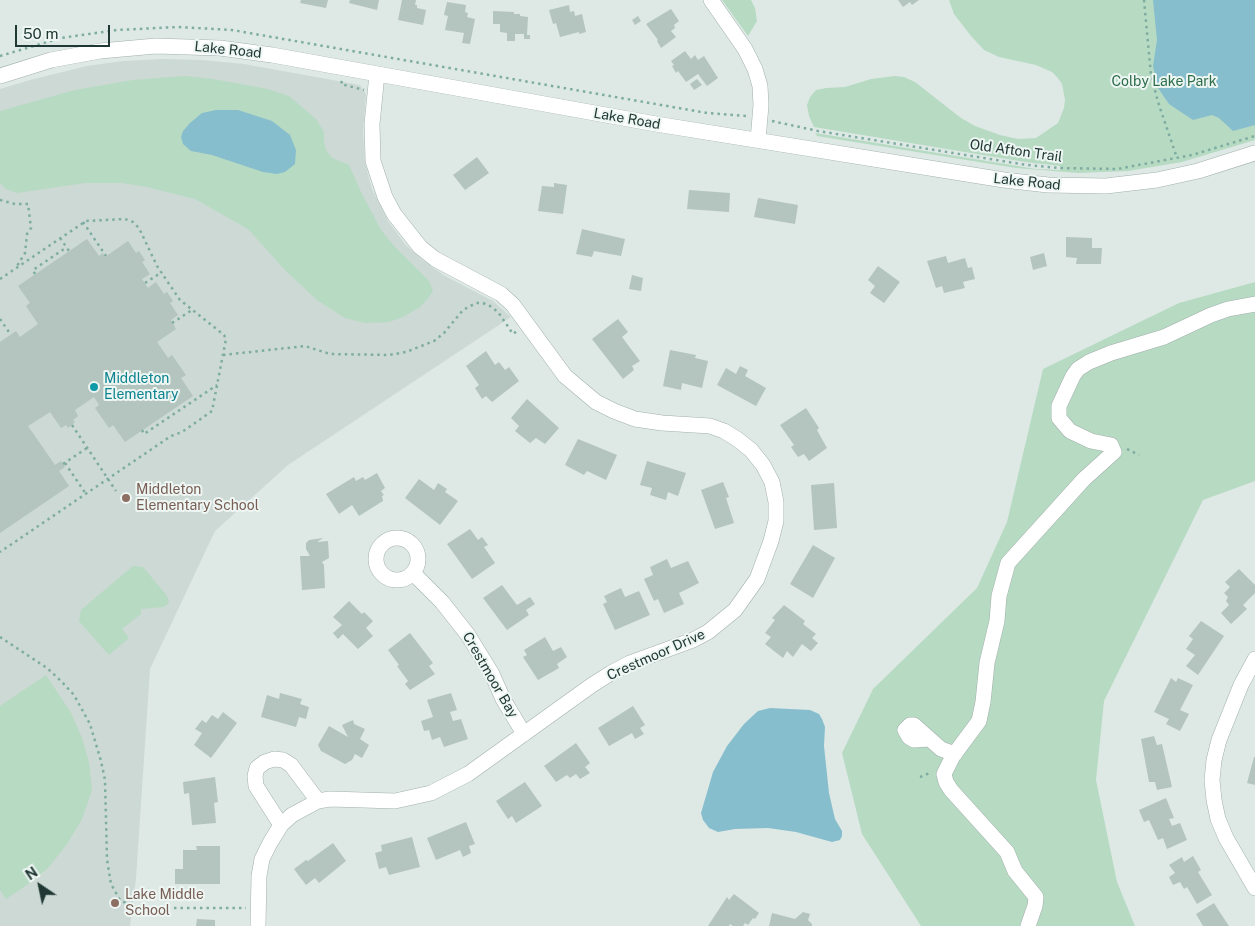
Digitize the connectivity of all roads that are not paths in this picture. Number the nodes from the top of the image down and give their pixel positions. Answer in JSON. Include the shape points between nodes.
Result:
{"nodes":[{"id":1,"x":711,"y":0,"type":"edge"},
{"id":2,"x":377,"y":74,"type":"junction"},
{"id":3,"x":0,"y":76,"type":"edge"},
{"id":4,"x":758,"y":140,"type":"junction"},
{"id":5,"x":1255,"y":153,"type":"edge"},
{"id":6,"x":1255,"y":304,"type":"edge"},
{"id":7,"x":413,"y":573,"type":"dead end"},
{"id":8,"x":1255,"y":659,"type":"edge"},
{"id":9,"x":524,"y":734,"type":"junction"},
{"id":10,"x":929,"y":739,"type":"dead end"},
{"id":11,"x":955,"y":754,"type":"junction"},
{"id":12,"x":318,"y":801,"type":"junction"},
{"id":13,"x":281,"y":825,"type":"junction"},
{"id":14,"x":1255,"y":888,"type":"edge"},
{"id":15,"x":258,"y":926,"type":"edge"},
{"id":16,"x":1028,"y":926,"type":"edge"}],
"edges":[{"from":1,"to":4,"type":"street","via":[[745,49],[757,75],[761,105]]},
{"from":2,"to":3,"type":"street","name":"Lake Road","via":[[242,50],[167,46],[80,54]]},
{"from":2,"to":4,"type":"street","name":"Lake Road"},
{"from":2,"to":9,"type":"street","name":"Crestmoor Drive","via":[[372,124],[373,161],[384,197],[420,247],[435,259],[501,294],[513,305],[565,376],[596,402],[635,418],[710,426],[724,431],[751,450],[772,482],[776,521],[771,541],[756,579],[735,610],[693,640],[611,673]]},
{"from":4,"to":5,"type":"street","name":"Lake Road","via":[[1016,182],[1074,186],[1116,185],[1168,178]]},
{"from":6,"to":11,"type":"street","via":[[1228,309],[1164,337],[1111,353],[1082,366],[1073,376],[1059,406],[1059,418],[1070,431],[1091,441],[1111,445],[1114,452],[1084,479],[1008,563],[998,596],[997,621],[987,662],[979,721]]},
{"from":7,"to":9,"type":"street","name":"Crestmoor Bay","via":[[468,635]]},
{"from":8,"to":14,"type":"street","via":[[1219,740],[1212,780],[1218,819]]},
{"from":9,"to":12,"type":"street","name":"Crestmoor Drive","via":[[468,774],[431,793],[395,801]]},
{"from":10,"to":11,"type":"street","via":[[941,749]]},
{"from":11,"to":16,"type":"street","via":[[944,774],[946,782],[1007,852],[1015,871],[1036,898]]},
{"from":12,"to":13,"type":"street","name":"Crestmoor Drive"},
{"from":12,"to":13,"type":"street","via":[[291,765],[283,760],[265,762],[257,768],[256,786]]},
{"from":13,"to":15,"type":"street","name":"Crestmoor Drive","via":[[265,851],[260,867]]}]}
